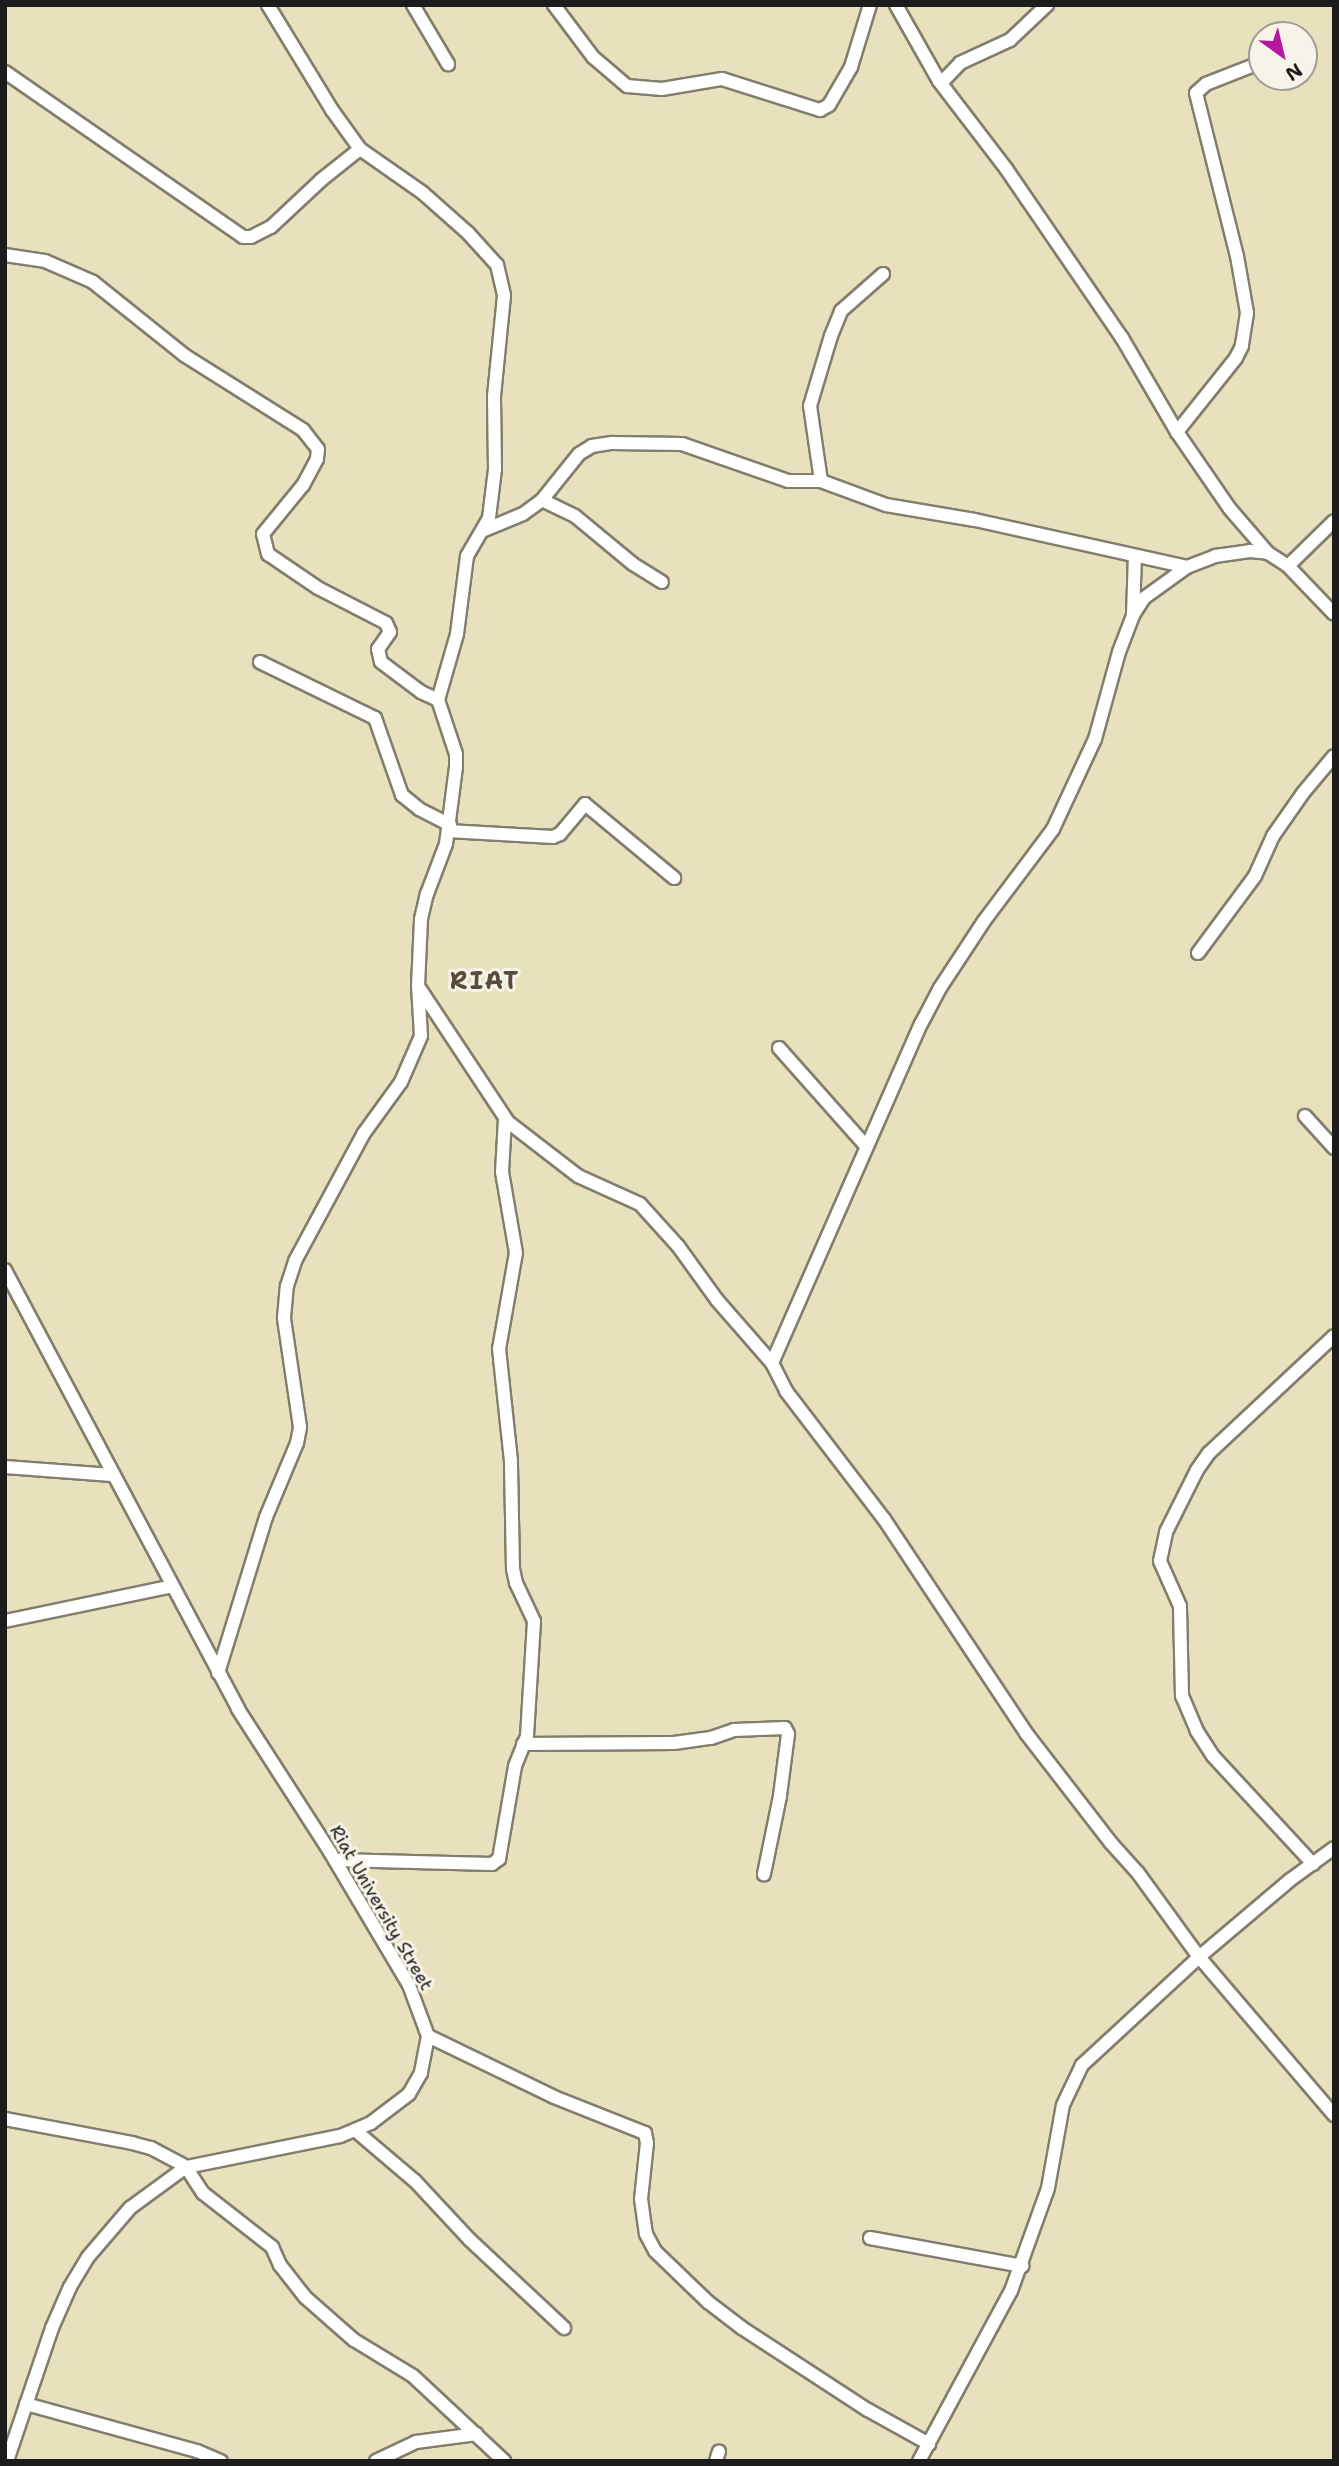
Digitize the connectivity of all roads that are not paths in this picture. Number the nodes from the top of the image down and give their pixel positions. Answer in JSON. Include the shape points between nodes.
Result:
{"nodes":[{"id":1,"x":268,"y":5,"type":"edge"},
{"id":2,"x":412,"y":5,"type":"edge"},
{"id":3,"x":554,"y":5,"type":"edge"},
{"id":4,"x":870,"y":5,"type":"edge"},
{"id":5,"x":896,"y":5,"type":"edge"},
{"id":6,"x":1047,"y":5,"type":"edge"},
{"id":7,"x":448,"y":64,"type":"dead end"},
{"id":8,"x":1248,"y":68,"type":"edge"},
{"id":9,"x":5,"y":72,"type":"edge"},
{"id":10,"x":941,"y":83,"type":"junction"},
{"id":11,"x":360,"y":149,"type":"junction"},
{"id":12,"x":5,"y":255,"type":"edge"},
{"id":13,"x":883,"y":274,"type":"dead end"},
{"id":14,"x":1177,"y":432,"type":"junction"},
{"id":15,"x":821,"y":481,"type":"junction"},
{"id":16,"x":542,"y":500,"type":"junction"},
{"id":17,"x":1334,"y":521,"type":"edge"},
{"id":18,"x":482,"y":531,"type":"junction"},
{"id":19,"x":1268,"y":553,"type":"junction"},
{"id":20,"x":1135,"y":556,"type":"junction"},
{"id":21,"x":1288,"y":566,"type":"junction"},
{"id":22,"x":1187,"y":567,"type":"junction"},
{"id":23,"x":662,"y":582,"type":"dead end"},
{"id":24,"x":1334,"y":614,"type":"edge"},
{"id":25,"x":1133,"y":615,"type":"junction"},
{"id":26,"x":260,"y":662,"type":"dead end"},
{"id":27,"x":438,"y":700,"type":"junction"},
{"id":28,"x":1334,"y":756,"type":"edge"},
{"id":29,"x":449,"y":828,"type":"junction"},
{"id":30,"x":674,"y":878,"type":"dead end"},
{"id":31,"x":1198,"y":953,"type":"dead end"},
{"id":32,"x":418,"y":986,"type":"junction"},
{"id":33,"x":779,"y":1048,"type":"dead end"},
{"id":34,"x":1305,"y":1116,"type":"dead end"},
{"id":35,"x":505,"y":1118,"type":"junction"},
{"id":36,"x":867,"y":1147,"type":"junction"},
{"id":37,"x":1334,"y":1148,"type":"edge"},
{"id":38,"x":5,"y":1270,"type":"edge"},
{"id":39,"x":1334,"y":1336,"type":"edge"},
{"id":40,"x":772,"y":1363,"type":"junction"},
{"id":41,"x":5,"y":1467,"type":"edge"},
{"id":42,"x":112,"y":1475,"type":"junction"},
{"id":43,"x":172,"y":1586,"type":"junction"},
{"id":44,"x":5,"y":1621,"type":"edge"},
{"id":45,"x":218,"y":1673,"type":"junction"},
{"id":46,"x":523,"y":1744,"type":"junction"},
{"id":47,"x":1334,"y":1848,"type":"edge"},
{"id":48,"x":335,"y":1860,"type":"junction"},
{"id":49,"x":1313,"y":1864,"type":"junction"},
{"id":50,"x":764,"y":1874,"type":"dead end"},
{"id":51,"x":1199,"y":1957,"type":"junction"},
{"id":52,"x":428,"y":2036,"type":"junction"},
{"id":53,"x":1334,"y":2115,"type":"edge"},
{"id":54,"x":5,"y":2119,"type":"edge"},
{"id":55,"x":356,"y":2131,"type":"junction"},
{"id":56,"x":186,"y":2167,"type":"junction"},
{"id":57,"x":870,"y":2238,"type":"dead end"},
{"id":58,"x":1021,"y":2266,"type":"junction"},
{"id":59,"x":564,"y":2328,"type":"dead end"},
{"id":60,"x":26,"y":2404,"type":"junction"},
{"id":61,"x":476,"y":2434,"type":"junction"},
{"id":62,"x":929,"y":2444,"type":"junction"},
{"id":63,"x":7,"y":2461,"type":"edge"},
{"id":64,"x":221,"y":2461,"type":"edge"},
{"id":65,"x":376,"y":2461,"type":"edge"},
{"id":66,"x":504,"y":2461,"type":"edge"},
{"id":67,"x":919,"y":2461,"type":"edge"}],
"edges":[{"from":1,"to":11,"type":"street"},
{"from":2,"to":7,"type":"street"},
{"from":3,"to":4,"type":"street","via":[[593,57],[628,86],[662,89],[722,79],[820,110],[829,105],[851,68]]},
{"from":5,"to":10,"type":"street"},
{"from":6,"to":10,"type":"street","via":[[1019,34],[960,63]]},
{"from":8,"to":14,"type":"street","via":[[1206,84],[1196,93],[1237,256],[1247,313],[1242,346]]},
{"from":9,"to":11,"type":"street","via":[[243,237],[271,227]]},
{"from":10,"to":14,"type":"street","via":[[1122,338]]},
{"from":11,"to":18,"type":"street","via":[[423,193],[497,265],[504,295],[494,396],[495,469],[489,518]]},
{"from":12,"to":27,"type":"street","via":[[45,261],[93,282],[184,355],[303,430],[318,449],[317,459],[303,485],[263,534],[268,554],[318,588],[386,623],[390,632],[379,649],[382,662]]},
{"from":13,"to":15,"type":"street","via":[[841,311],[831,335],[810,406]]},
{"from":14,"to":19,"type":"street","via":[[1230,509]]},
{"from":15,"to":16,"type":"street","via":[[788,481],[682,444],[612,443],[579,454]]},
{"from":15,"to":20,"type":"street","via":[[886,505]]},
{"from":16,"to":18,"type":"street","via":[[523,514]]},
{"from":16,"to":23,"type":"street","via":[[575,516]]},
{"from":17,"to":21,"type":"street"},
{"from":18,"to":27,"type":"street","via":[[462,572],[457,634]]},
{"from":19,"to":21,"type":"street"},
{"from":19,"to":22,"type":"street","via":[[1215,556]]},
{"from":20,"to":22,"type":"street"},
{"from":20,"to":25,"type":"street"},
{"from":21,"to":24,"type":"street"},
{"from":22,"to":25,"type":"street","via":[[1144,598]]},
{"from":25,"to":36,"type":"street","via":[[1095,739],[1053,829],[940,988]]},
{"from":26,"to":29,"type":"street","via":[[375,718],[402,795]]},
{"from":27,"to":29,"type":"street","via":[[456,754]]},
{"from":28,"to":31,"type":"street","via":[[1273,836],[1255,876]]},
{"from":29,"to":30,"type":"street","via":[[553,837],[585,804]]},
{"from":29,"to":32,"type":"street","via":[[421,919]]},
{"from":32,"to":35,"type":"street"},
{"from":32,"to":45,"type":"street","via":[[420,1043],[401,1082],[365,1133],[295,1261],[287,1286],[284,1318],[300,1427],[298,1443],[266,1517]]},
{"from":33,"to":36,"type":"street"},
{"from":34,"to":37,"type":"street"},
{"from":35,"to":40,"type":"street","via":[[578,1176],[640,1204]]},
{"from":35,"to":46,"type":"street","via":[[502,1172],[516,1253],[499,1349],[511,1461],[513,1569],[534,1621]]},
{"from":36,"to":40,"type":"street"},
{"from":38,"to":42,"type":"street","name":"Riat University Street"},
{"from":39,"to":49,"type":"street","via":[[1209,1453],[1166,1532],[1160,1561],[1180,1606],[1182,1696],[1197,1731],[1230,1775]]},
{"from":40,"to":51,"type":"street","via":[[786,1391],[919,1569],[1026,1733]]},
{"from":41,"to":42,"type":"street"},
{"from":42,"to":43,"type":"street","name":"Riat University Street"},
{"from":43,"to":44,"type":"street"},
{"from":43,"to":45,"type":"street","name":"Riat University Street"},
{"from":45,"to":48,"type":"street","name":"Riat University Street"},
{"from":46,"to":48,"type":"street","via":[[514,1766],[496,1862]]},
{"from":46,"to":50,"type":"street","via":[[674,1743],[734,1730],[785,1728],[780,1796]]},
{"from":47,"to":49,"type":"street"},
{"from":48,"to":52,"type":"street","name":"Riat University Street","via":[[409,1985]]},
{"from":49,"to":51,"type":"street"},
{"from":51,"to":53,"type":"street"},
{"from":51,"to":58,"type":"street","via":[[1096,2051],[1071,2083],[1056,2130],[1048,2188]]},
{"from":52,"to":55,"type":"street","via":[[421,2073],[409,2094]]},
{"from":52,"to":62,"type":"street","via":[[554,2097],[645,2133],[641,2199],[646,2234],[655,2251],[742,2328],[867,2410]]},
{"from":54,"to":56,"type":"street","via":[[151,2148]]},
{"from":55,"to":56,"type":"street"},
{"from":55,"to":59,"type":"street","via":[[415,2182]]},
{"from":56,"to":60,"type":"street","via":[[130,2208],[89,2257],[69,2287]]},
{"from":56,"to":61,"type":"street","via":[[203,2193],[272,2248],[304,2297],[354,2340],[413,2376]]},
{"from":57,"to":58,"type":"street"},
{"from":58,"to":62,"type":"street"},
{"from":60,"to":63,"type":"street"},
{"from":60,"to":64,"type":"street"},
{"from":61,"to":65,"type":"street","via":[[416,2442]]},
{"from":61,"to":66,"type":"street"},
{"from":62,"to":67,"type":"street"}]}
